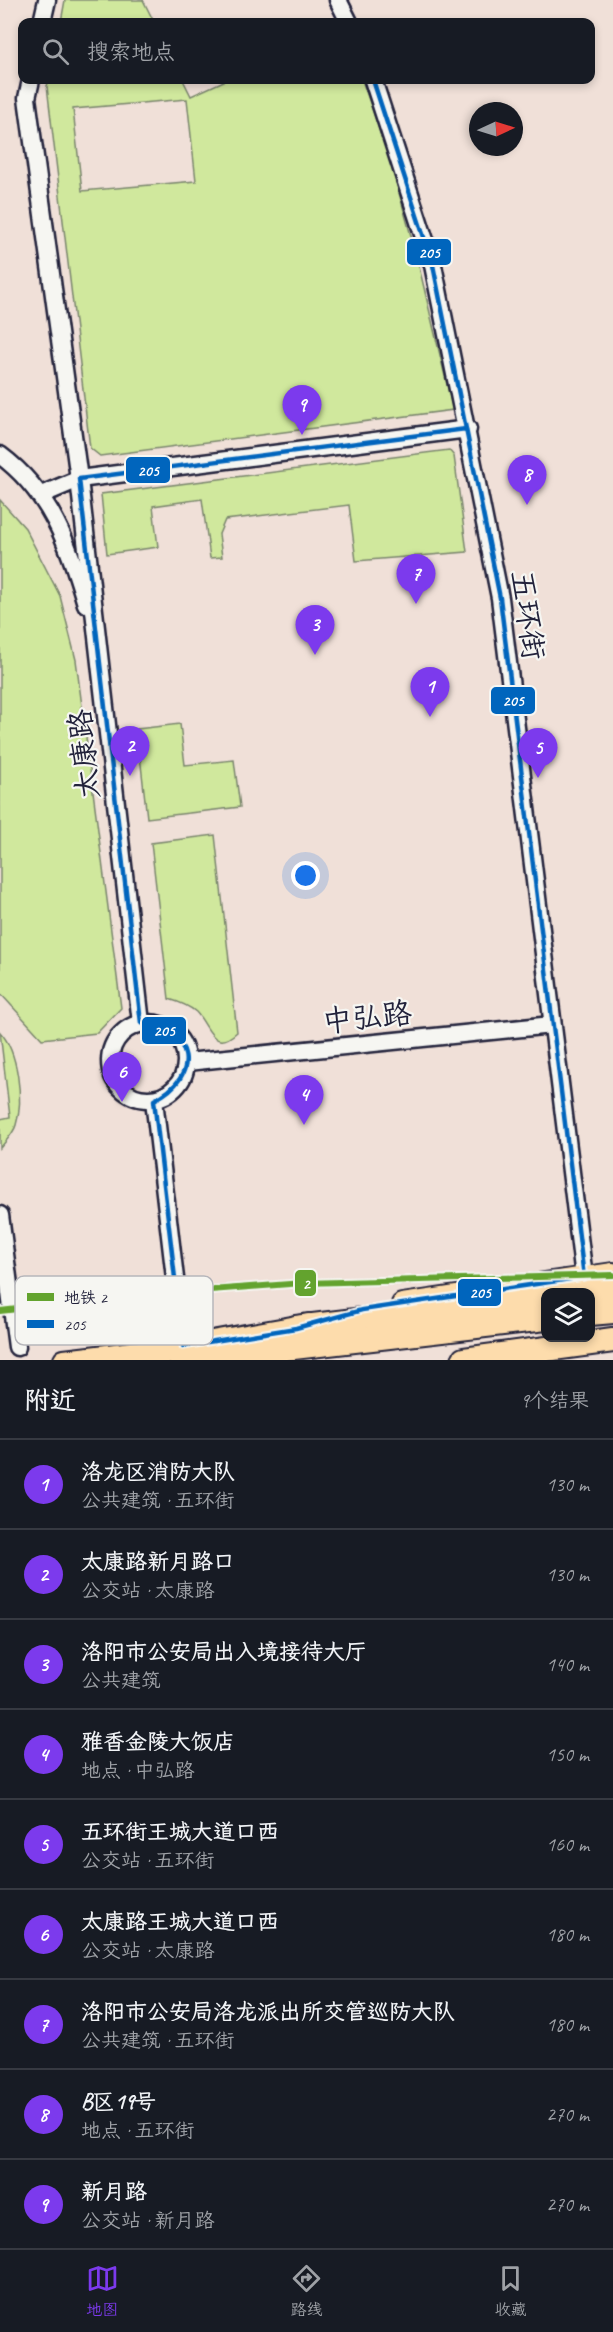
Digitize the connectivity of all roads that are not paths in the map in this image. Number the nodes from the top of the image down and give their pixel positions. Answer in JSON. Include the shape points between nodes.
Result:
{"nodes":[{"id":1,"x":47,"y":0,"type":"edge"},
{"id":2,"x":338,"y":0,"type":"edge"},
{"id":3,"x":43,"y":18,"type":"edge"},
{"id":4,"x":347,"y":18,"type":"edge"},
{"id":5,"x":30,"y":84,"type":"edge"},
{"id":6,"x":374,"y":84,"type":"edge"},
{"id":7,"x":468,"y":429,"type":"junction"},
{"id":8,"x":0,"y":455,"type":"edge"},
{"id":9,"x":80,"y":478,"type":"junction"},
{"id":10,"x":42,"y":495,"type":"junction"},
{"id":11,"x":106,"y":706,"type":"junction"},
{"id":12,"x":141,"y":1023,"type":"junction"},
{"id":13,"x":552,"y":1025,"type":"junction"},
{"id":14,"x":187,"y":1062,"type":"junction"},
{"id":15,"x":154,"y":1100,"type":"junction"},
{"id":16,"x":0,"y":1215,"type":"edge"},
{"id":17,"x":613,"y":1273,"type":"edge"},
{"id":18,"x":173,"y":1276,"type":"edge"},
{"id":19,"x":587,"y":1285,"type":"edge"},
{"id":20,"x":613,"y":1290,"type":"edge"},
{"id":21,"x":541,"y":1299,"type":"edge"},
{"id":22,"x":613,"y":1311,"type":"edge"},
{"id":23,"x":595,"y":1313,"type":"edge"},
{"id":24,"x":541,"y":1318,"type":"edge"},
{"id":25,"x":465,"y":1326,"type":"junction"},
{"id":26,"x":296,"y":1328,"type":"junction"},
{"id":27,"x":15,"y":1331,"type":"edge"},
{"id":28,"x":613,"y":1340,"type":"edge"},
{"id":29,"x":182,"y":1355,"type":"edge"},
{"id":30,"x":64,"y":1360,"type":"edge"},
{"id":31,"x":143,"y":1360,"type":"edge"},
{"id":32,"x":467,"y":1360,"type":"edge"}],
"edges":[{"from":1,"to":3,"type":"street"},
{"from":2,"to":4,"type":"street"},
{"from":5,"to":9,"type":"street","name":"太康路","via":[[27,98]]},
{"from":6,"to":7,"type":"street","name":"五环街","via":[[433,265]]},
{"from":7,"to":9,"type":"street"},
{"from":7,"to":13,"type":"street","name":"五环街","via":[[500,598]]},
{"from":8,"to":10,"type":"street"},
{"from":9,"to":10,"type":"street"},
{"from":9,"to":11,"type":"street","name":"太康路"},
{"from":10,"to":11,"type":"street","via":[[73,559],[93,628]]},
{"from":11,"to":12,"type":"street","name":"太康路"},
{"from":12,"to":14,"type":"street","via":[[155,1023],[178,1036]]},
{"from":12,"to":15,"type":"street","via":[[121,1034],[113,1045],[111,1071],[118,1086],[128,1094]]},
{"from":13,"to":14,"type":"street","name":"中弘路"},
{"from":13,"to":19,"type":"street","name":"五环街"},
{"from":14,"to":15,"type":"street","via":[[177,1087]]},
{"from":15,"to":18,"type":"street"},
{"from":16,"to":27,"type":"street"},
{"from":17,"to":19,"type":"main road"},
{"from":19,"to":20,"type":"highway"},
{"from":19,"to":26,"type":"main road","via":[[362,1310]]},
{"from":21,"to":26,"type":"highway"},
{"from":22,"to":23,"type":"highway"},
{"from":24,"to":25,"type":"highway"},
{"from":25,"to":26,"type":"highway"},
{"from":25,"to":29,"type":"highway"},
{"from":26,"to":29,"type":"main road"},
{"from":28,"to":32,"type":"highway"},
{"from":29,"to":30,"type":"main road"},
{"from":29,"to":31,"type":"highway"}]}
